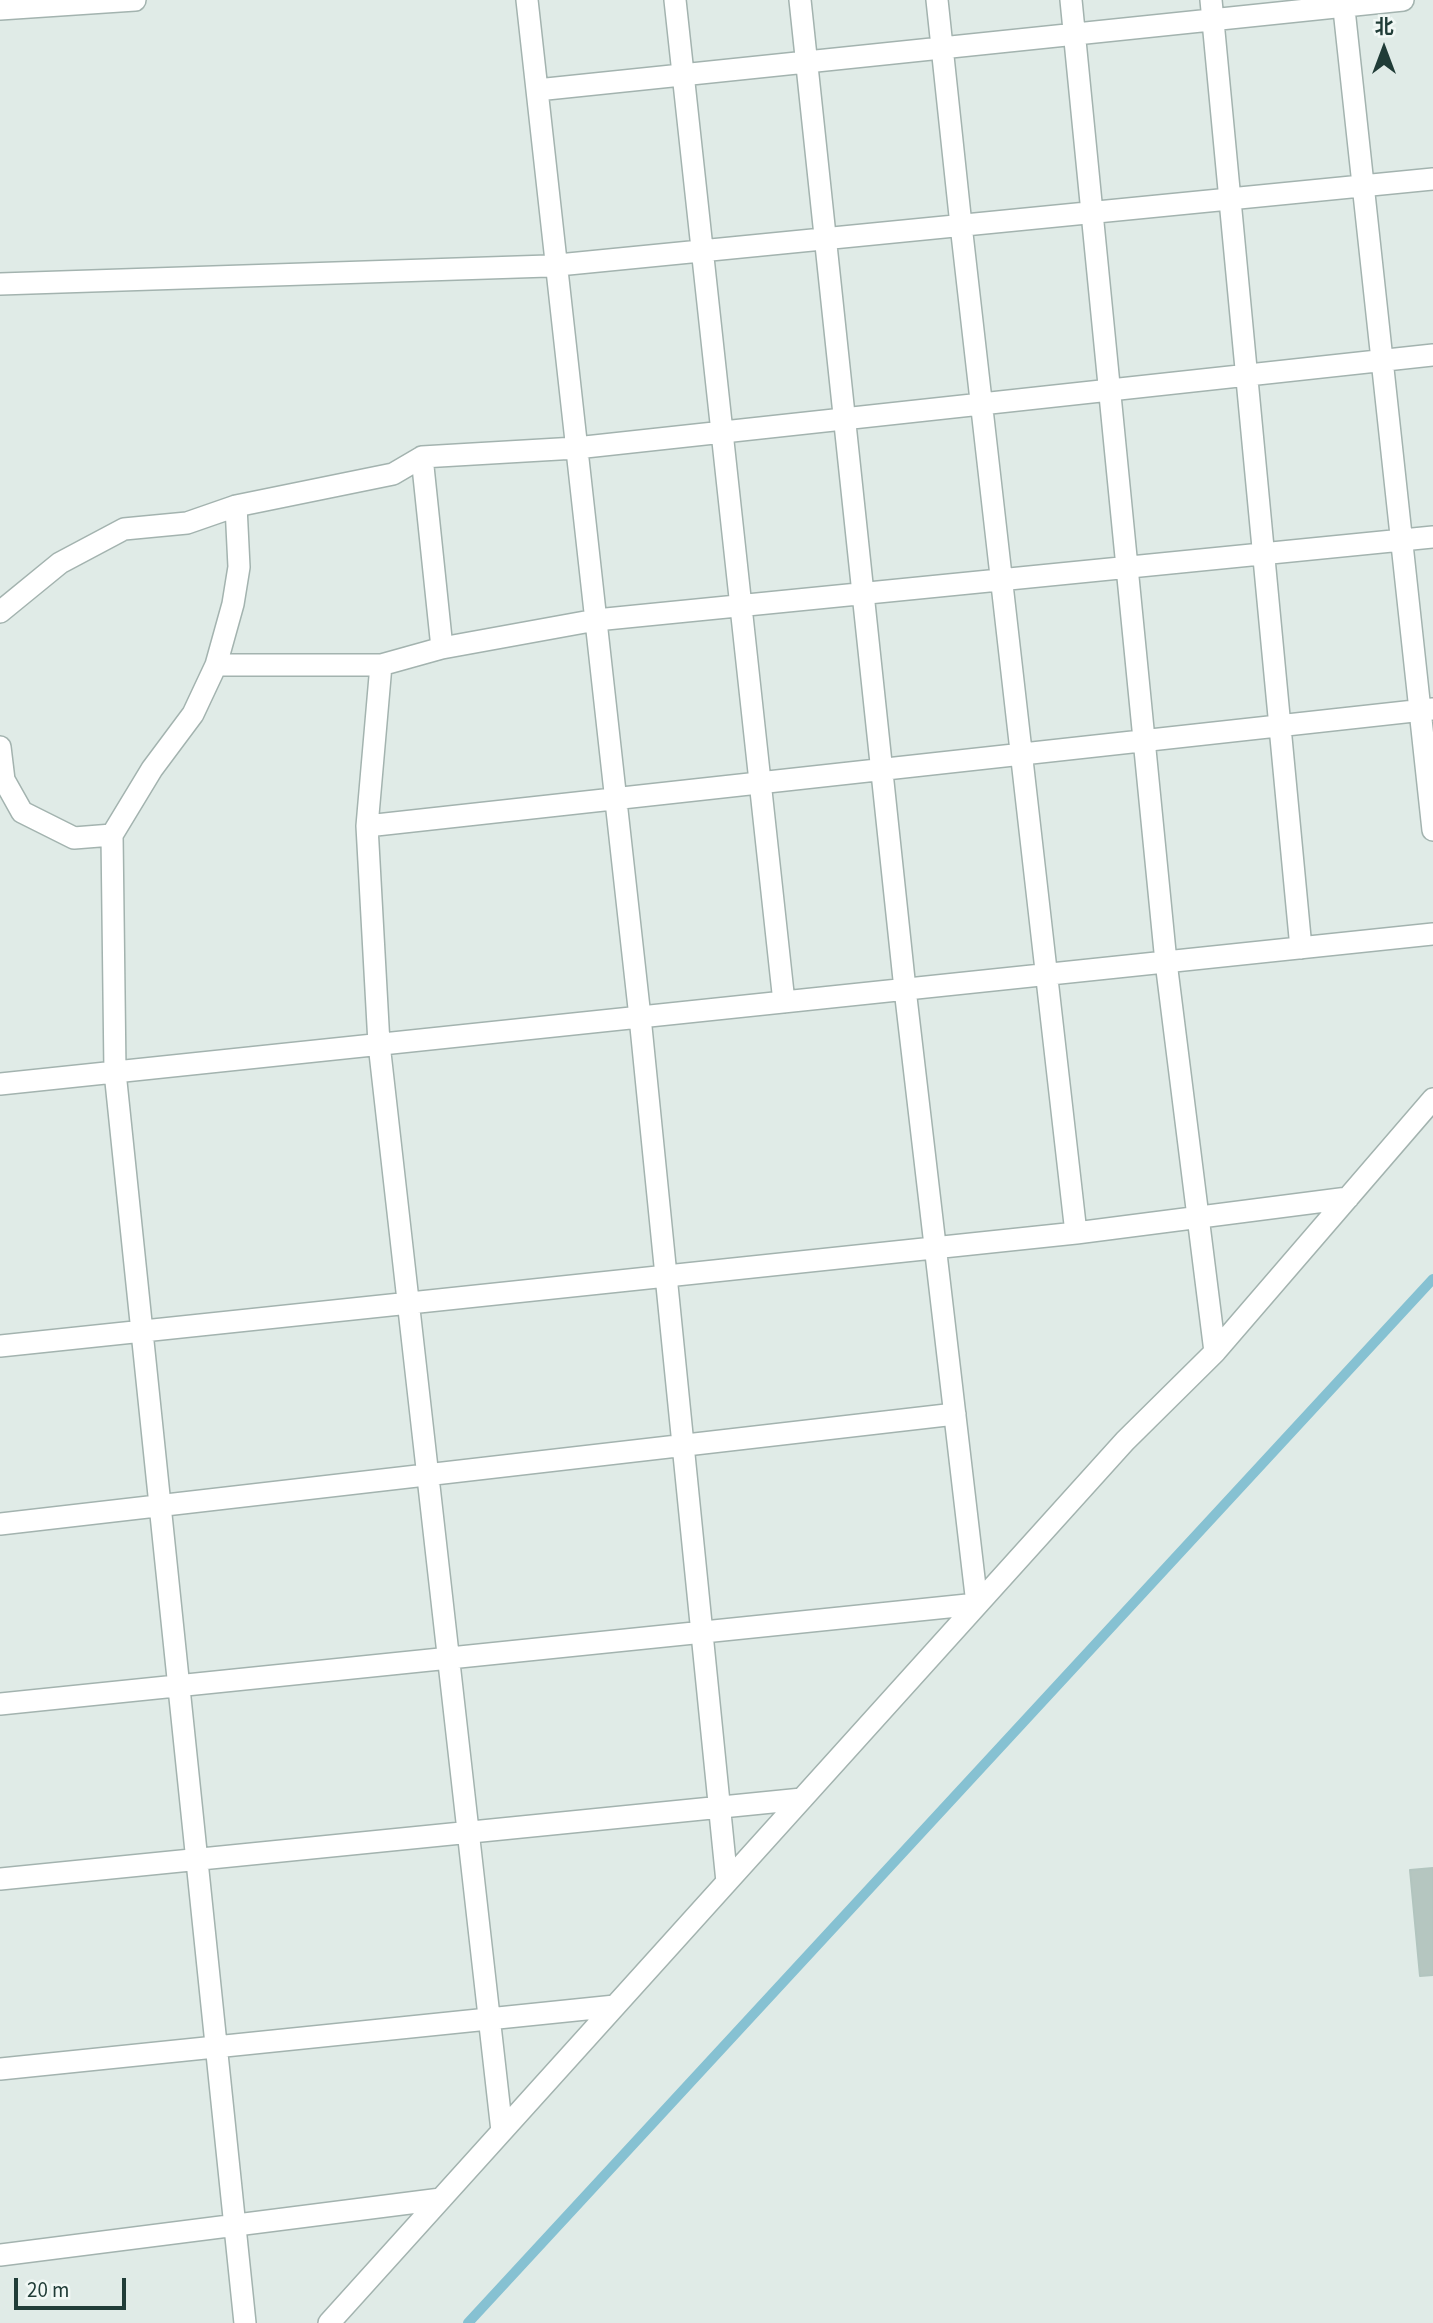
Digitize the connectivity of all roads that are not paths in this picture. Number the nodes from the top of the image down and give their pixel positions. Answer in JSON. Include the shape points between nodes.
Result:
{"nodes":[{"id":1,"x":135,"y":0,"type":"edge"},
{"id":2,"x":527,"y":0,"type":"edge"},
{"id":3,"x":675,"y":0,"type":"edge"},
{"id":4,"x":800,"y":0,"type":"edge"},
{"id":5,"x":937,"y":0,"type":"edge"},
{"id":6,"x":1071,"y":0,"type":"edge"},
{"id":7,"x":1403,"y":0,"type":"edge"},
{"id":8,"x":1344,"y":3,"type":"edge"},
{"id":9,"x":0,"y":9,"type":"edge"},
{"id":10,"x":1212,"y":10,"type":"edge"},
{"id":11,"x":1074,"y":34,"type":"junction"},
{"id":12,"x":942,"y":48,"type":"junction"},
{"id":13,"x":807,"y":62,"type":"junction"},
{"id":14,"x":683,"y":75,"type":"junction"},
{"id":15,"x":537,"y":90,"type":"junction"},
{"id":16,"x":1433,"y":179,"type":"edge"},
{"id":17,"x":1364,"y":187,"type":"junction"},
{"id":18,"x":1229,"y":200,"type":"junction"},
{"id":19,"x":1092,"y":212,"type":"junction"},
{"id":20,"x":961,"y":225,"type":"junction"},
{"id":21,"x":825,"y":238,"type":"junction"},
{"id":22,"x":702,"y":251,"type":"junction"},
{"id":23,"x":556,"y":265,"type":"junction"},
{"id":24,"x":0,"y":284,"type":"edge"},
{"id":25,"x":1433,"y":355,"type":"edge"},
{"id":26,"x":1382,"y":361,"type":"junction"},
{"id":27,"x":1247,"y":376,"type":"junction"},
{"id":28,"x":1109,"y":390,"type":"junction"},
{"id":29,"x":981,"y":404,"type":"junction"},
{"id":30,"x":845,"y":419,"type":"junction"},
{"id":31,"x":722,"y":432,"type":"junction"},
{"id":32,"x":576,"y":448,"type":"junction"},
{"id":33,"x":422,"y":457,"type":"junction"},
{"id":34,"x":236,"y":506,"type":"junction"},
{"id":35,"x":1433,"y":537,"type":"edge"},
{"id":36,"x":1402,"y":541,"type":"junction"},
{"id":37,"x":1264,"y":554,"type":"junction"},
{"id":38,"x":1126,"y":568,"type":"junction"},
{"id":39,"x":1002,"y":580,"type":"junction"},
{"id":40,"x":863,"y":594,"type":"junction"},
{"id":41,"x":741,"y":606,"type":"junction"},
{"id":42,"x":0,"y":612,"type":"edge"},
{"id":43,"x":596,"y":620,"type":"junction"},
{"id":44,"x":442,"y":648,"type":"junction"},
{"id":45,"x":216,"y":665,"type":"junction"},
{"id":46,"x":381,"y":665,"type":"junction"},
{"id":47,"x":1427,"y":709,"type":"edge"},
{"id":48,"x":1280,"y":725,"type":"junction"},
{"id":49,"x":1144,"y":740,"type":"junction"},
{"id":50,"x":0,"y":747,"type":"edge"},
{"id":51,"x":1022,"y":754,"type":"junction"},
{"id":52,"x":882,"y":769,"type":"junction"},
{"id":53,"x":760,"y":782,"type":"junction"},
{"id":54,"x":616,"y":798,"type":"junction"},
{"id":55,"x":367,"y":826,"type":"junction"},
{"id":56,"x":1433,"y":830,"type":"edge"},
{"id":57,"x":112,"y":835,"type":"junction"},
{"id":58,"x":1433,"y":934,"type":"edge"},
{"id":59,"x":1301,"y":948,"type":"junction"},
{"id":60,"x":1166,"y":962,"type":"junction"},
{"id":61,"x":1047,"y":975,"type":"junction"},
{"id":62,"x":905,"y":989,"type":"junction"},
{"id":63,"x":784,"y":1002,"type":"junction"},
{"id":64,"x":640,"y":1017,"type":"junction"},
{"id":65,"x":379,"y":1044,"type":"junction"},
{"id":66,"x":115,"y":1072,"type":"junction"},
{"id":67,"x":0,"y":1084,"type":"edge"},
{"id":68,"x":1433,"y":1099,"type":"edge"},
{"id":69,"x":1348,"y":1198,"type":"junction"},
{"id":70,"x":1198,"y":1217,"type":"junction"},
{"id":71,"x":1076,"y":1233,"type":"junction"},
{"id":72,"x":935,"y":1248,"type":"junction"},
{"id":73,"x":666,"y":1276,"type":"junction"},
{"id":74,"x":409,"y":1303,"type":"junction"},
{"id":75,"x":142,"y":1331,"type":"junction"},
{"id":76,"x":0,"y":1346,"type":"edge"},
{"id":77,"x":1215,"y":1352,"type":"junction"},
{"id":78,"x":955,"y":1414,"type":"junction"},
{"id":79,"x":683,"y":1446,"type":"junction"},
{"id":80,"x":428,"y":1475,"type":"junction"},
{"id":81,"x":160,"y":1506,"type":"junction"},
{"id":82,"x":0,"y":1524,"type":"edge"},
{"id":83,"x":977,"y":1604,"type":"junction"},
{"id":84,"x":702,"y":1632,"type":"junction"},
{"id":85,"x":449,"y":1658,"type":"junction"},
{"id":86,"x":179,"y":1686,"type":"junction"},
{"id":87,"x":0,"y":1704,"type":"edge"},
{"id":88,"x":802,"y":1799,"type":"junction"},
{"id":89,"x":719,"y":1807,"type":"junction"},
{"id":90,"x":469,"y":1832,"type":"junction"},
{"id":91,"x":197,"y":1859,"type":"junction"},
{"id":92,"x":0,"y":1879,"type":"edge"},
{"id":93,"x":727,"y":1882,"type":"junction"},
{"id":94,"x":615,"y":2006,"type":"junction"},
{"id":95,"x":490,"y":2019,"type":"junction"},
{"id":96,"x":216,"y":2047,"type":"junction"},
{"id":97,"x":0,"y":2069,"type":"edge"},
{"id":98,"x":502,"y":2131,"type":"junction"},
{"id":99,"x":441,"y":2199,"type":"junction"},
{"id":100,"x":235,"y":2225,"type":"junction"},
{"id":101,"x":0,"y":2255,"type":"edge"},
{"id":102,"x":245,"y":2323,"type":"edge"},
{"id":103,"x":329,"y":2323,"type":"edge"}],
"edges":[{"from":1,"to":9,"type":"lane"},
{"from":2,"to":15,"type":"lane"},
{"from":3,"to":14,"type":"lane"},
{"from":4,"to":13,"type":"lane"},
{"from":5,"to":12,"type":"lane"},
{"from":6,"to":11,"type":"lane"},
{"from":7,"to":8,"type":"lane"},
{"from":8,"to":10,"type":"lane"},
{"from":8,"to":17,"type":"lane"},
{"from":10,"to":11,"type":"lane"},
{"from":10,"to":18,"type":"lane"},
{"from":11,"to":12,"type":"lane"},
{"from":11,"to":19,"type":"lane"},
{"from":12,"to":13,"type":"lane"},
{"from":12,"to":20,"type":"lane"},
{"from":13,"to":14,"type":"lane"},
{"from":13,"to":21,"type":"lane"},
{"from":14,"to":15,"type":"lane"},
{"from":14,"to":22,"type":"lane"},
{"from":15,"to":23,"type":"lane"},
{"from":16,"to":17,"type":"lane"},
{"from":17,"to":18,"type":"lane"},
{"from":17,"to":26,"type":"lane"},
{"from":18,"to":19,"type":"lane"},
{"from":18,"to":27,"type":"lane"},
{"from":19,"to":20,"type":"lane"},
{"from":19,"to":28,"type":"lane"},
{"from":20,"to":21,"type":"lane"},
{"from":20,"to":29,"type":"lane"},
{"from":21,"to":22,"type":"lane"},
{"from":21,"to":30,"type":"lane"},
{"from":22,"to":23,"type":"lane"},
{"from":22,"to":31,"type":"lane"},
{"from":23,"to":24,"type":"lane"},
{"from":23,"to":32,"type":"lane"},
{"from":25,"to":26,"type":"lane"},
{"from":26,"to":27,"type":"lane"},
{"from":26,"to":36,"type":"lane"},
{"from":27,"to":28,"type":"lane"},
{"from":27,"to":37,"type":"lane"},
{"from":28,"to":29,"type":"lane"},
{"from":28,"to":38,"type":"lane"},
{"from":29,"to":30,"type":"lane"},
{"from":29,"to":39,"type":"lane"},
{"from":30,"to":31,"type":"lane"},
{"from":30,"to":40,"type":"lane"},
{"from":31,"to":32,"type":"lane"},
{"from":31,"to":41,"type":"lane"},
{"from":32,"to":33,"type":"lane"},
{"from":32,"to":43,"type":"lane"},
{"from":33,"to":34,"type":"lane","via":[[393,474]]},
{"from":33,"to":44,"type":"lane"},
{"from":34,"to":42,"type":"lane","via":[[187,523],[124,529],[60,564]]},
{"from":34,"to":45,"type":"lane","via":[[239,566]]},
{"from":35,"to":36,"type":"lane"},
{"from":36,"to":37,"type":"lane"},
{"from":36,"to":47,"type":"lane"},
{"from":37,"to":38,"type":"lane"},
{"from":37,"to":48,"type":"lane"},
{"from":38,"to":39,"type":"lane"},
{"from":38,"to":49,"type":"lane"},
{"from":39,"to":40,"type":"lane"},
{"from":39,"to":51,"type":"lane"},
{"from":40,"to":41,"type":"lane"},
{"from":40,"to":52,"type":"lane"},
{"from":41,"to":43,"type":"lane"},
{"from":41,"to":53,"type":"lane"},
{"from":43,"to":44,"type":"lane"},
{"from":43,"to":54,"type":"lane"},
{"from":44,"to":46,"type":"lane"},
{"from":45,"to":46,"type":"lane"},
{"from":45,"to":57,"type":"lane","via":[[193,714]]},
{"from":46,"to":55,"type":"lane"},
{"from":47,"to":48,"type":"lane"},
{"from":47,"to":56,"type":"lane"},
{"from":48,"to":49,"type":"lane"},
{"from":48,"to":59,"type":"lane"},
{"from":49,"to":51,"type":"lane"},
{"from":49,"to":60,"type":"lane"},
{"from":50,"to":57,"type":"lane","via":[[4,780],[22,812],[74,838]]},
{"from":51,"to":52,"type":"lane"},
{"from":51,"to":61,"type":"lane"},
{"from":52,"to":53,"type":"lane"},
{"from":52,"to":62,"type":"lane"},
{"from":53,"to":54,"type":"lane"},
{"from":53,"to":63,"type":"lane"},
{"from":54,"to":55,"type":"lane"},
{"from":54,"to":64,"type":"lane"},
{"from":55,"to":65,"type":"lane"},
{"from":57,"to":66,"type":"lane"},
{"from":58,"to":59,"type":"lane"},
{"from":59,"to":60,"type":"lane"},
{"from":60,"to":61,"type":"lane"},
{"from":60,"to":70,"type":"lane"},
{"from":61,"to":62,"type":"lane"},
{"from":61,"to":71,"type":"lane"},
{"from":62,"to":63,"type":"lane"},
{"from":62,"to":72,"type":"lane"},
{"from":63,"to":64,"type":"lane"},
{"from":64,"to":65,"type":"lane"},
{"from":64,"to":73,"type":"lane"},
{"from":65,"to":66,"type":"lane"},
{"from":65,"to":74,"type":"lane"},
{"from":66,"to":67,"type":"lane"},
{"from":66,"to":75,"type":"lane"},
{"from":68,"to":69,"type":"lane"},
{"from":69,"to":70,"type":"lane"},
{"from":69,"to":77,"type":"lane"},
{"from":70,"to":71,"type":"lane"},
{"from":70,"to":77,"type":"lane"},
{"from":71,"to":72,"type":"lane"},
{"from":72,"to":73,"type":"lane"},
{"from":72,"to":78,"type":"lane"},
{"from":73,"to":74,"type":"lane"},
{"from":73,"to":79,"type":"lane"},
{"from":74,"to":75,"type":"lane"},
{"from":74,"to":80,"type":"lane"},
{"from":75,"to":76,"type":"lane"},
{"from":75,"to":81,"type":"lane"},
{"from":77,"to":83,"type":"lane","via":[[1125,1441]]},
{"from":78,"to":79,"type":"lane"},
{"from":78,"to":83,"type":"lane"},
{"from":79,"to":80,"type":"lane"},
{"from":79,"to":84,"type":"lane"},
{"from":80,"to":81,"type":"lane"},
{"from":80,"to":85,"type":"lane"},
{"from":81,"to":82,"type":"lane"},
{"from":81,"to":86,"type":"lane"},
{"from":83,"to":84,"type":"lane"},
{"from":83,"to":88,"type":"lane"},
{"from":84,"to":85,"type":"lane"},
{"from":84,"to":89,"type":"lane"},
{"from":85,"to":86,"type":"lane"},
{"from":85,"to":90,"type":"lane"},
{"from":86,"to":87,"type":"lane"},
{"from":86,"to":91,"type":"lane"},
{"from":88,"to":89,"type":"lane"},
{"from":88,"to":93,"type":"lane"},
{"from":89,"to":90,"type":"lane"},
{"from":89,"to":93,"type":"lane"},
{"from":90,"to":91,"type":"lane"},
{"from":90,"to":95,"type":"lane"},
{"from":91,"to":92,"type":"lane"},
{"from":91,"to":96,"type":"lane"},
{"from":93,"to":94,"type":"lane"},
{"from":94,"to":95,"type":"lane"},
{"from":94,"to":98,"type":"lane"},
{"from":95,"to":96,"type":"lane"},
{"from":95,"to":98,"type":"lane"},
{"from":96,"to":97,"type":"lane"},
{"from":96,"to":100,"type":"lane"},
{"from":98,"to":99,"type":"lane"},
{"from":99,"to":100,"type":"lane"},
{"from":99,"to":103,"type":"lane"},
{"from":100,"to":101,"type":"lane"},
{"from":100,"to":102,"type":"lane"}]}
